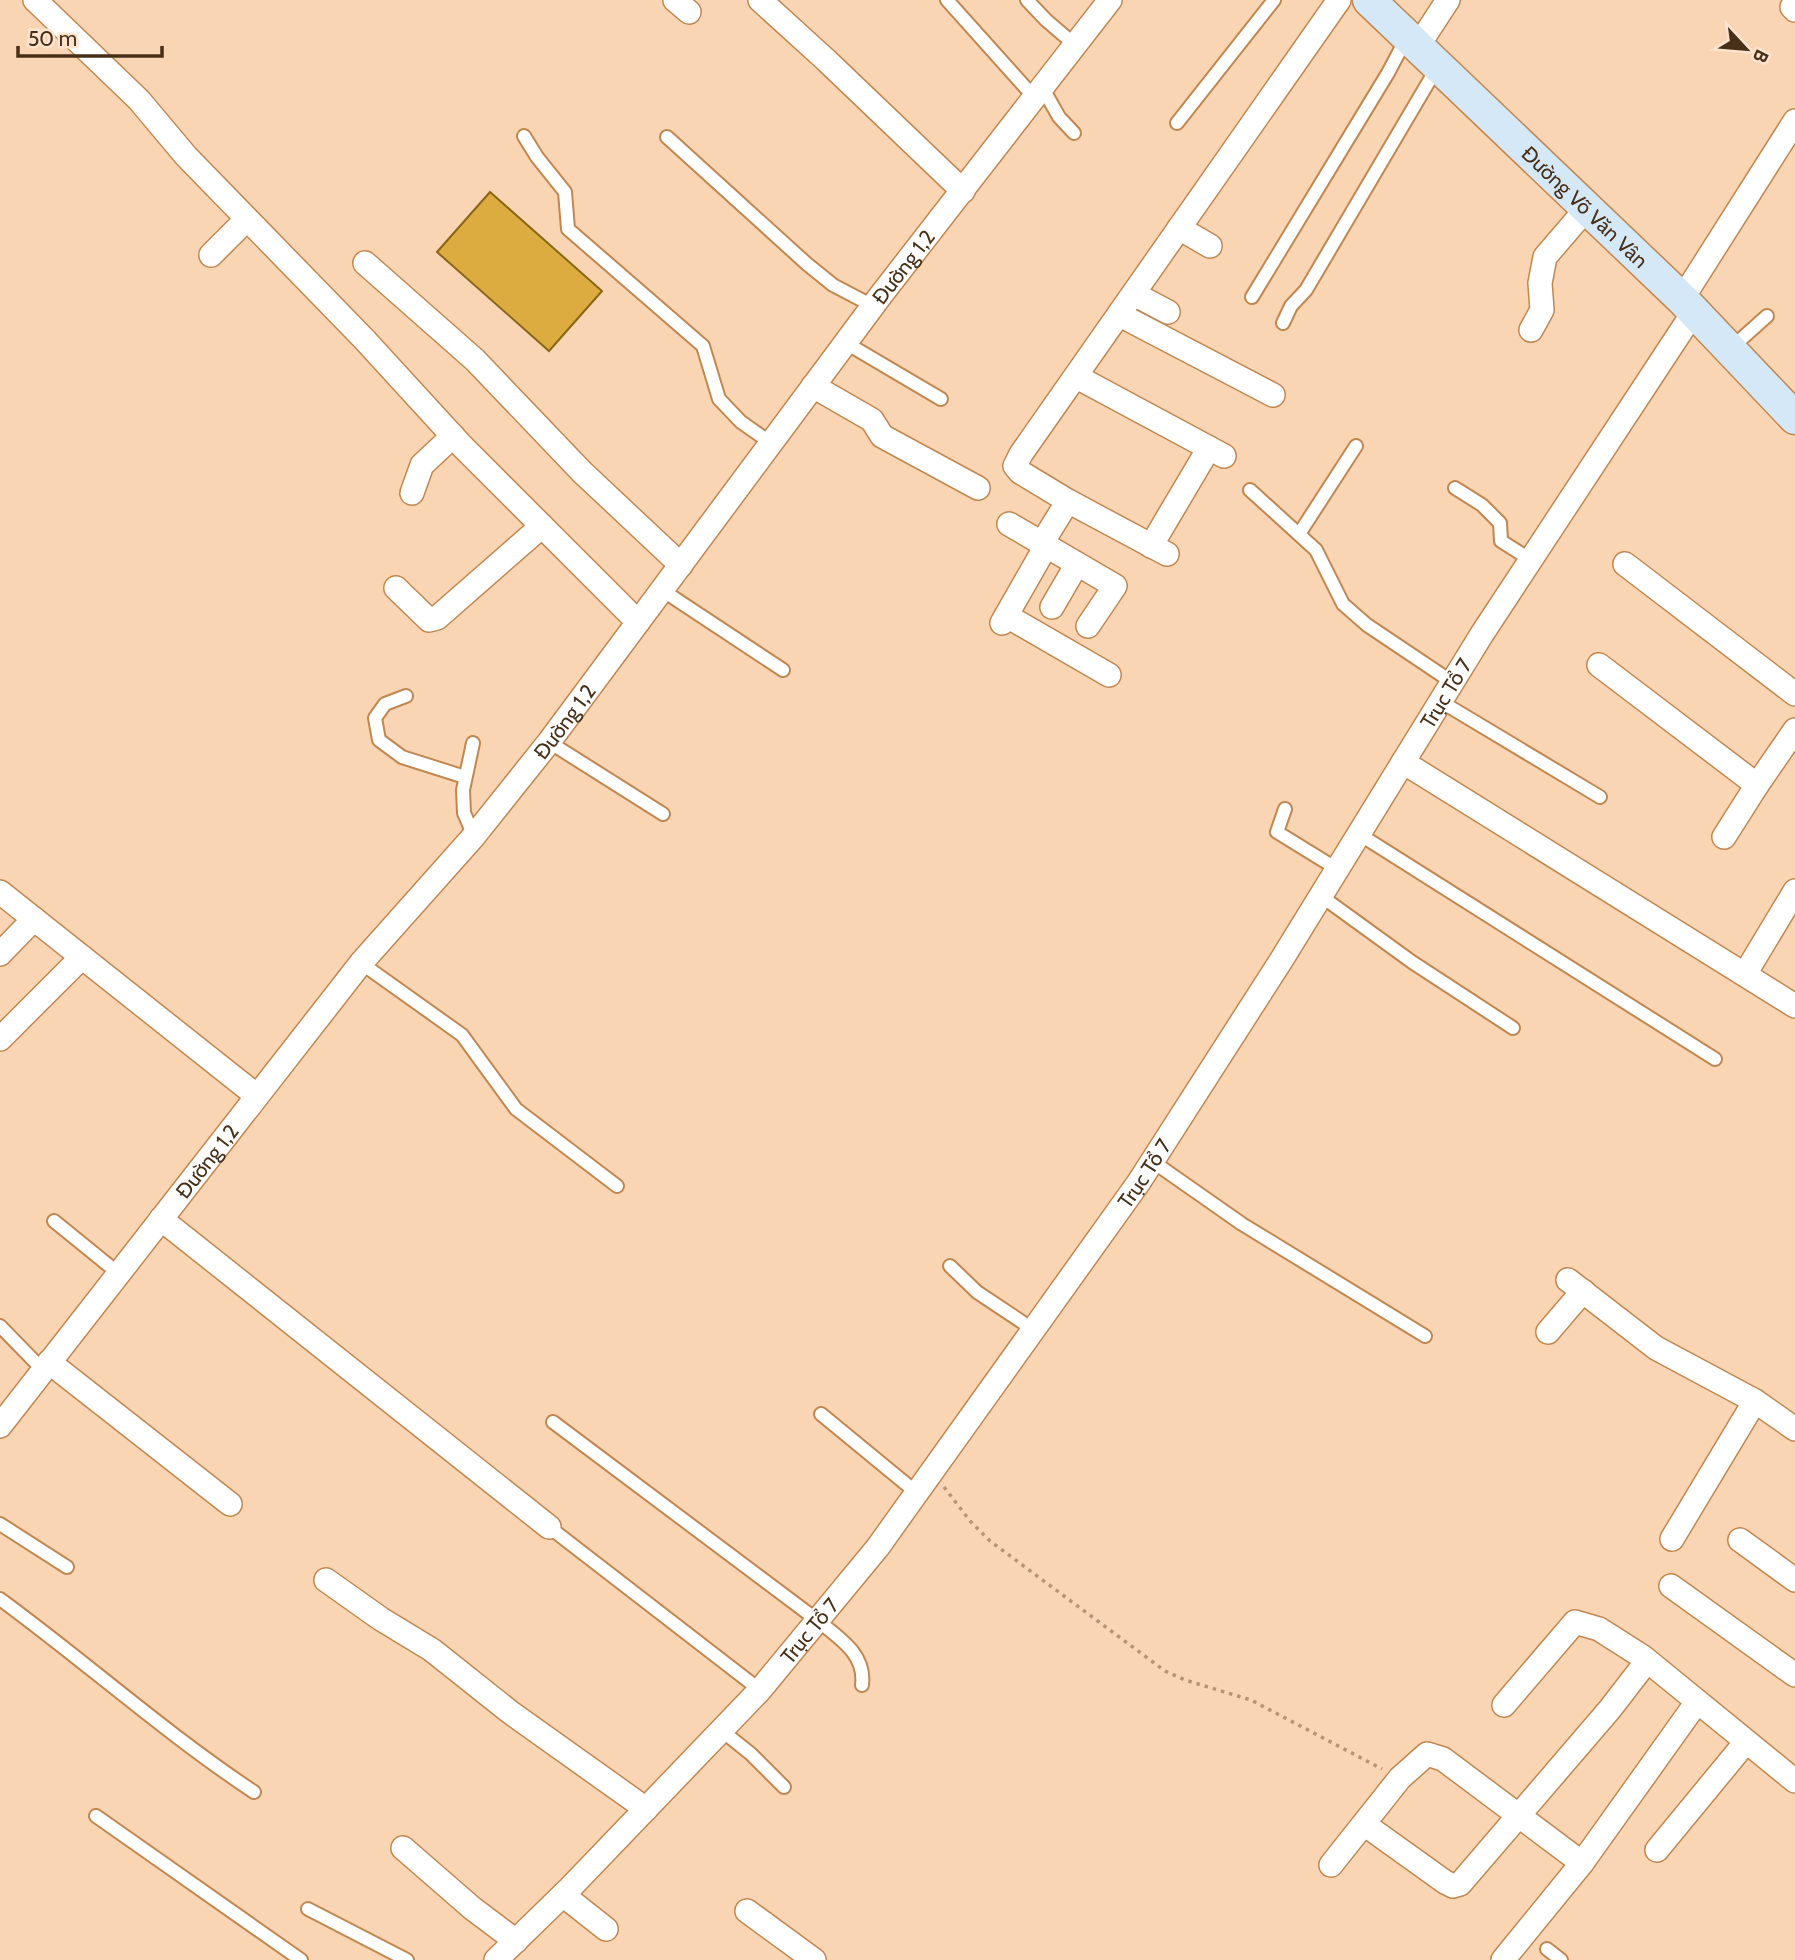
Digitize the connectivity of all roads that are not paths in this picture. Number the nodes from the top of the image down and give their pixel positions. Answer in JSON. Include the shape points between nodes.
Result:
{"nodes":[{"id":1,"x":35,"y":0,"type":"edge"},
{"id":2,"x":760,"y":0,"type":"edge"},
{"id":3,"x":947,"y":0,"type":"edge"},
{"id":4,"x":1027,"y":0,"type":"edge"},
{"id":5,"x":1110,"y":0,"type":"edge"},
{"id":6,"x":1274,"y":0,"type":"edge"},
{"id":7,"x":1339,"y":0,"type":"edge"},
{"id":8,"x":1370,"y":0,"type":"edge"},
{"id":9,"x":1448,"y":0,"type":"edge"},
{"id":10,"x":1075,"y":45,"type":"junction"},
{"id":11,"x":1421,"y":50,"type":"junction"},
{"id":12,"x":1038,"y":92,"type":"junction"},
{"id":13,"x":1795,"y":121,"type":"edge"},
{"id":14,"x":1177,"y":123,"type":"dead end"},
{"id":15,"x":1074,"y":133,"type":"dead end"},
{"id":16,"x":524,"y":136,"type":"dead end"},
{"id":17,"x":667,"y":136,"type":"dead end"},
{"id":18,"x":963,"y":191,"type":"junction"},
{"id":19,"x":1587,"y":208,"type":"junction"},
{"id":20,"x":247,"y":220,"type":"junction"},
{"id":21,"x":1179,"y":228,"type":"junction"},
{"id":22,"x":1210,"y":246,"type":"dead end"},
{"id":23,"x":211,"y":255,"type":"dead end"},
{"id":24,"x":365,"y":263,"type":"dead end"},
{"id":25,"x":1134,"y":294,"type":"junction"},
{"id":26,"x":1252,"y":297,"type":"dead end"},
{"id":27,"x":873,"y":306,"type":"junction"},
{"id":28,"x":1688,"y":306,"type":"junction"},
{"id":29,"x":1168,"y":312,"type":"dead end"},
{"id":30,"x":1120,"y":315,"type":"junction"},
{"id":31,"x":1767,"y":316,"type":"dead end"},
{"id":32,"x":1283,"y":323,"type":"dead end"},
{"id":33,"x":1531,"y":330,"type":"dead end"},
{"id":34,"x":845,"y":343,"type":"junction"},
{"id":35,"x":1729,"y":350,"type":"junction"},
{"id":36,"x":1077,"y":377,"type":"junction"},
{"id":37,"x":813,"y":386,"type":"junction"},
{"id":38,"x":1273,"y":395,"type":"dead end"},
{"id":39,"x":941,"y":399,"type":"dead end"},
{"id":40,"x":1795,"y":418,"type":"edge"},
{"id":41,"x":453,"y":436,"type":"junction"},
{"id":42,"x":771,"y":443,"type":"junction"},
{"id":43,"x":1356,"y":446,"type":"dead end"},
{"id":44,"x":978,"y":488,"type":"dead end"},
{"id":45,"x":1455,"y":488,"type":"dead end"},
{"id":46,"x":1250,"y":490,"type":"dead end"},
{"id":47,"x":412,"y":494,"type":"dead end"},
{"id":48,"x":1068,"y":501,"type":"junction"},
{"id":49,"x":1009,"y":524,"type":"dead end"},
{"id":50,"x":542,"y":526,"type":"junction"},
{"id":51,"x":1299,"y":534,"type":"junction"},
{"id":52,"x":1044,"y":545,"type":"junction"},
{"id":53,"x":1531,"y":560,"type":"junction"},
{"id":54,"x":1077,"y":564,"type":"junction"},
{"id":55,"x":1625,"y":564,"type":"dead end"},
{"id":56,"x":681,"y":565,"type":"junction"},
{"id":57,"x":396,"y":588,"type":"dead end"},
{"id":58,"x":663,"y":590,"type":"junction"},
{"id":59,"x":1052,"y":607,"type":"dead end"},
{"id":60,"x":638,"y":622,"type":"junction"},
{"id":61,"x":1088,"y":626,"type":"dead end"},
{"id":62,"x":1599,"y":665,"type":"dead end"},
{"id":63,"x":783,"y":670,"type":"dead end"},
{"id":64,"x":1110,"y":676,"type":"dead end"},
{"id":65,"x":1446,"y":692,"type":"junction"},
{"id":66,"x":1795,"y":694,"type":"edge"},
{"id":67,"x":406,"y":696,"type":"dead end"},
{"id":68,"x":1795,"y":730,"type":"edge"},
{"id":69,"x":549,"y":742,"type":"junction"},
{"id":70,"x":473,"y":743,"type":"dead end"},
{"id":71,"x":1403,"y":762,"type":"junction"},
{"id":72,"x":465,"y":777,"type":"junction"},
{"id":73,"x":1757,"y":785,"type":"junction"},
{"id":74,"x":1600,"y":797,"type":"dead end"},
{"id":75,"x":1285,"y":809,"type":"dead end"},
{"id":76,"x":663,"y":814,"type":"dead end"},
{"id":77,"x":1359,"y":834,"type":"junction"},
{"id":78,"x":474,"y":836,"type":"junction"},
{"id":79,"x":1724,"y":837,"type":"dead end"},
{"id":80,"x":1337,"y":869,"type":"junction"},
{"id":81,"x":1795,"y":891,"type":"edge"},
{"id":82,"x":0,"y":892,"type":"edge"},
{"id":83,"x":1321,"y":896,"type":"junction"},
{"id":84,"x":34,"y":919,"type":"junction"},
{"id":85,"x":0,"y":954,"type":"edge"},
{"id":86,"x":82,"y":957,"type":"junction"},
{"id":87,"x":361,"y":963,"type":"junction"},
{"id":88,"x":1745,"y":974,"type":"junction"},
{"id":89,"x":1793,"y":1001,"type":"edge"},
{"id":90,"x":1513,"y":1028,"type":"dead end"},
{"id":91,"x":0,"y":1040,"type":"edge"},
{"id":92,"x":1715,"y":1059,"type":"dead end"},
{"id":93,"x":257,"y":1096,"type":"junction"},
{"id":94,"x":1152,"y":1161,"type":"junction"},
{"id":95,"x":617,"y":1186,"type":"dead end"},
{"id":96,"x":161,"y":1219,"type":"junction"},
{"id":97,"x":54,"y":1222,"type":"dead end"},
{"id":98,"x":950,"y":1266,"type":"dead end"},
{"id":99,"x":118,"y":1273,"type":"junction"},
{"id":100,"x":0,"y":1326,"type":"edge"},
{"id":101,"x":1034,"y":1330,"type":"junction"},
{"id":102,"x":1548,"y":1332,"type":"dead end"},
{"id":103,"x":1425,"y":1336,"type":"dead end"},
{"id":104,"x":46,"y":1366,"type":"junction"},
{"id":105,"x":1755,"y":1401,"type":"junction"},
{"id":106,"x":821,"y":1414,"type":"dead end"},
{"id":107,"x":552,"y":1422,"type":"dead end"},
{"id":108,"x":0,"y":1426,"type":"edge"},
{"id":109,"x":1795,"y":1429,"type":"edge"},
{"id":110,"x":917,"y":1493,"type":"junction"},
{"id":111,"x":230,"y":1504,"type":"dead end"},
{"id":112,"x":0,"y":1524,"type":"edge"},
{"id":113,"x":549,"y":1527,"type":"joint"},
{"id":114,"x":1672,"y":1539,"type":"dead end"},
{"id":115,"x":1740,"y":1540,"type":"dead end"},
{"id":116,"x":67,"y":1567,"type":"dead end"},
{"id":117,"x":326,"y":1580,"type":"dead end"},
{"id":118,"x":1795,"y":1580,"type":"edge"},
{"id":119,"x":1671,"y":1586,"type":"dead end"},
{"id":120,"x":0,"y":1600,"type":"edge"},
{"id":121,"x":817,"y":1620,"type":"junction"},
{"id":122,"x":1647,"y":1661,"type":"junction"},
{"id":123,"x":1795,"y":1675,"type":"edge"},
{"id":124,"x":862,"y":1685,"type":"dead end"},
{"id":125,"x":760,"y":1690,"type":"junction"},
{"id":126,"x":1697,"y":1702,"type":"junction"},
{"id":127,"x":1504,"y":1705,"type":"dead end"},
{"id":128,"x":721,"y":1730,"type":"junction"},
{"id":129,"x":1745,"y":1743,"type":"junction"},
{"id":130,"x":1795,"y":1781,"type":"edge"},
{"id":131,"x":784,"y":1787,"type":"dead end"},
{"id":132,"x":254,"y":1792,"type":"dead end"},
{"id":133,"x":646,"y":1809,"type":"junction"},
{"id":134,"x":96,"y":1816,"type":"dead end"},
{"id":135,"x":1517,"y":1816,"type":"junction"},
{"id":136,"x":1364,"y":1824,"type":"junction"},
{"id":137,"x":403,"y":1849,"type":"dead end"},
{"id":138,"x":1657,"y":1850,"type":"dead end"},
{"id":139,"x":1582,"y":1863,"type":"junction"},
{"id":140,"x":1331,"y":1865,"type":"dead end"},
{"id":141,"x":563,"y":1895,"type":"junction"},
{"id":142,"x":308,"y":1909,"type":"dead end"},
{"id":143,"x":747,"y":1911,"type":"dead end"},
{"id":144,"x":606,"y":1929,"type":"dead end"},
{"id":145,"x":516,"y":1941,"type":"junction"},
{"id":146,"x":1547,"y":1949,"type":"dead end"},
{"id":147,"x":301,"y":1960,"type":"edge"},
{"id":148,"x":407,"y":1960,"type":"edge"},
{"id":149,"x":496,"y":1960,"type":"edge"},
{"id":150,"x":814,"y":1960,"type":"edge"},
{"id":151,"x":1503,"y":1960,"type":"edge"},
{"id":152,"x":1561,"y":1960,"type":"edge"}],
"edges":[{"from":1,"to":20,"type":"street","via":[[139,100]]},
{"from":2,"to":18,"type":"street"},
{"from":3,"to":12,"type":"lane"},
{"from":4,"to":10,"type":"lane"},
{"from":5,"to":10,"type":"street","name":"Đường 1,2"},
{"from":6,"to":14,"type":"lane"},
{"from":7,"to":21,"type":"street"},
{"from":8,"to":11,"type":"street","name":"Đường Võ Văn Vân"},
{"from":9,"to":11,"type":"street"},
{"from":10,"to":12,"type":"street","name":"Đường 1,2"},
{"from":11,"to":19,"type":"street","name":"Đường Võ Văn Vân"},
{"from":11,"to":26,"type":"lane","via":[[1388,73]]},
{"from":11,"to":32,"type":"lane","via":[[1306,290]]},
{"from":12,"to":15,"type":"lane"},
{"from":12,"to":18,"type":"street","name":"Đường 1,2"},
{"from":13,"to":28,"type":"street","name":"Trục Tổ 7"},
{"from":16,"to":42,"type":"lane","via":[[565,192],[568,229],[703,346],[719,399]]},
{"from":17,"to":27,"type":"lane","via":[[807,264],[833,285]]},
{"from":18,"to":27,"type":"street","name":"Đường 1,2"},
{"from":19,"to":28,"type":"street","name":"Đường Võ Văn Vân"},
{"from":19,"to":33,"type":"street","via":[[1545,257],[1540,283],[1542,310]]},
{"from":20,"to":23,"type":"street"},
{"from":20,"to":41,"type":"street"},
{"from":21,"to":22,"type":"street"},
{"from":21,"to":25,"type":"street"},
{"from":24,"to":56,"type":"street","via":[[475,360]]},
{"from":25,"to":29,"type":"street"},
{"from":25,"to":30,"type":"street"},
{"from":27,"to":34,"type":"street","name":"Đường 1,2"},
{"from":28,"to":35,"type":"street","name":"Đường Võ Văn Vân"},
{"from":28,"to":53,"type":"street","name":"Trục Tổ 7"},
{"from":30,"to":36,"type":"street"},
{"from":30,"to":38,"type":"street"},
{"from":31,"to":35,"type":"lane"},
{"from":34,"to":37,"type":"street","name":"Đường 1,2"},
{"from":34,"to":39,"type":"lane"},
{"from":35,"to":40,"type":"street","name":"Đường Võ Văn Vân"},
{"from":36,"to":48,"type":"street","via":[[1015,466]]},
{"from":36,"to":48,"type":"street","via":[[1217,452],[1159,550]]},
{"from":37,"to":42,"type":"street","name":"Đường 1,2"},
{"from":37,"to":44,"type":"street","via":[[872,420],[882,436]]},
{"from":41,"to":47,"type":"street","via":[[422,465]]},
{"from":41,"to":50,"type":"street"},
{"from":42,"to":56,"type":"street","name":"Đường 1,2"},
{"from":43,"to":51,"type":"lane"},
{"from":45,"to":53,"type":"lane","via":[[1500,523],[1501,541]]},
{"from":46,"to":51,"type":"lane"},
{"from":48,"to":52,"type":"street"},
{"from":49,"to":52,"type":"street"},
{"from":50,"to":57,"type":"street","via":[[438,618],[429,620]]},
{"from":50,"to":60,"type":"street"},
{"from":51,"to":65,"type":"lane","via":[[1316,550],[1343,604]]},
{"from":52,"to":54,"type":"street"},
{"from":52,"to":64,"type":"street","via":[[1004,619]]},
{"from":53,"to":65,"type":"street","name":"Trục Tổ 7"},
{"from":54,"to":59,"type":"street"},
{"from":54,"to":61,"type":"street","via":[[1115,586]]},
{"from":55,"to":66,"type":"street"},
{"from":56,"to":58,"type":"street","name":"Đường 1,2"},
{"from":58,"to":60,"type":"street","name":"Đường 1,2"},
{"from":58,"to":63,"type":"lane"},
{"from":60,"to":69,"type":"street","name":"Đường 1,2"},
{"from":62,"to":73,"type":"street"},
{"from":65,"to":71,"type":"street","name":"Trục Tổ 7"},
{"from":65,"to":74,"type":"lane"},
{"from":67,"to":72,"type":"lane","via":[[385,704],[374,718],[379,740],[402,757]]},
{"from":68,"to":73,"type":"street"},
{"from":69,"to":76,"type":"lane"},
{"from":69,"to":78,"type":"street","name":"Đường 1,2"},
{"from":70,"to":72,"type":"lane"},
{"from":71,"to":77,"type":"street","name":"Trục Tổ 7"},
{"from":71,"to":88,"type":"street"},
{"from":72,"to":78,"type":"lane","via":[[464,813]]},
{"from":73,"to":79,"type":"street"},
{"from":75,"to":80,"type":"lane","via":[[1277,832]]},
{"from":77,"to":80,"type":"street","name":"Trục Tổ 7"},
{"from":77,"to":92,"type":"lane"},
{"from":78,"to":87,"type":"street","name":"Đường 1,2"},
{"from":80,"to":83,"type":"street","name":"Trục Tổ 7"},
{"from":81,"to":88,"type":"street"},
{"from":82,"to":84,"type":"street"},
{"from":83,"to":90,"type":"lane"},
{"from":83,"to":94,"type":"street","name":"Trục Tổ 7"},
{"from":84,"to":85,"type":"street"},
{"from":84,"to":86,"type":"street"},
{"from":86,"to":91,"type":"street"},
{"from":86,"to":93,"type":"street"},
{"from":87,"to":93,"type":"street","name":"Đường 1,2"},
{"from":87,"to":95,"type":"lane","via":[[462,1035],[516,1109]]},
{"from":88,"to":89,"type":"street"},
{"from":93,"to":96,"type":"street","name":"Đường 1,2"},
{"from":94,"to":101,"type":"street","name":"Trục Tổ 7"},
{"from":94,"to":103,"type":"lane","via":[[1242,1224]]},
{"from":96,"to":99,"type":"street","name":"Đường 1,2"},
{"from":96,"to":113,"type":"street"},
{"from":97,"to":99,"type":"lane"},
{"from":98,"to":101,"type":"lane","via":[[978,1292]]},
{"from":99,"to":104,"type":"street","name":"Đường 1,2"},
{"from":100,"to":104,"type":"lane"},
{"from":101,"to":110,"type":"street","name":"Trục Tổ 7"},
{"from":102,"to":105,"type":"street","via":[[1576,1286],[1656,1348]]},
{"from":104,"to":108,"type":"street","name":"Đường 1,2"},
{"from":104,"to":111,"type":"street"},
{"from":105,"to":109,"type":"street"},
{"from":105,"to":114,"type":"street"},
{"from":106,"to":110,"type":"lane"},
{"from":107,"to":121,"type":"lane"},
{"from":110,"to":121,"type":"street","name":"Trục Tổ 7"},
{"from":112,"to":116,"type":"lane"},
{"from":113,"to":125,"type":"lane"},
{"from":115,"to":118,"type":"street"},
{"from":117,"to":133,"type":"street","via":[[432,1650]]},
{"from":119,"to":123,"type":"street"},
{"from":120,"to":132,"type":"lane","via":[[184,1744]]},
{"from":121,"to":124,"type":"lane","via":[[855,1651],[864,1672]]},
{"from":121,"to":125,"type":"street","name":"Trục Tổ 7"},
{"from":122,"to":126,"type":"street"},
{"from":122,"to":127,"type":"street","via":[[1599,1629],[1575,1622]]},
{"from":122,"to":135,"type":"street"},
{"from":125,"to":128,"type":"street","name":"Trục Tổ 7"},
{"from":126,"to":129,"type":"street"},
{"from":126,"to":139,"type":"street"},
{"from":128,"to":131,"type":"lane"},
{"from":128,"to":133,"type":"street","name":"Trục Tổ 7"},
{"from":129,"to":130,"type":"street"},
{"from":129,"to":138,"type":"street"},
{"from":133,"to":141,"type":"street","name":"Trục Tổ 7"},
{"from":134,"to":147,"type":"lane"},
{"from":135,"to":136,"type":"street","via":[[1460,1884],[1453,1886]]},
{"from":135,"to":136,"type":"street","via":[[1443,1759],[1427,1754],[1400,1778]]},
{"from":135,"to":139,"type":"street"},
{"from":136,"to":140,"type":"street"},
{"from":137,"to":145,"type":"street"},
{"from":139,"to":151,"type":"street"},
{"from":141,"to":144,"type":"street"},
{"from":141,"to":145,"type":"street","name":"Trục Tổ 7"},
{"from":142,"to":148,"type":"lane"},
{"from":143,"to":150,"type":"street"},
{"from":145,"to":149,"type":"street","name":"Trục Tổ 7"},
{"from":146,"to":152,"type":"lane"}]}
